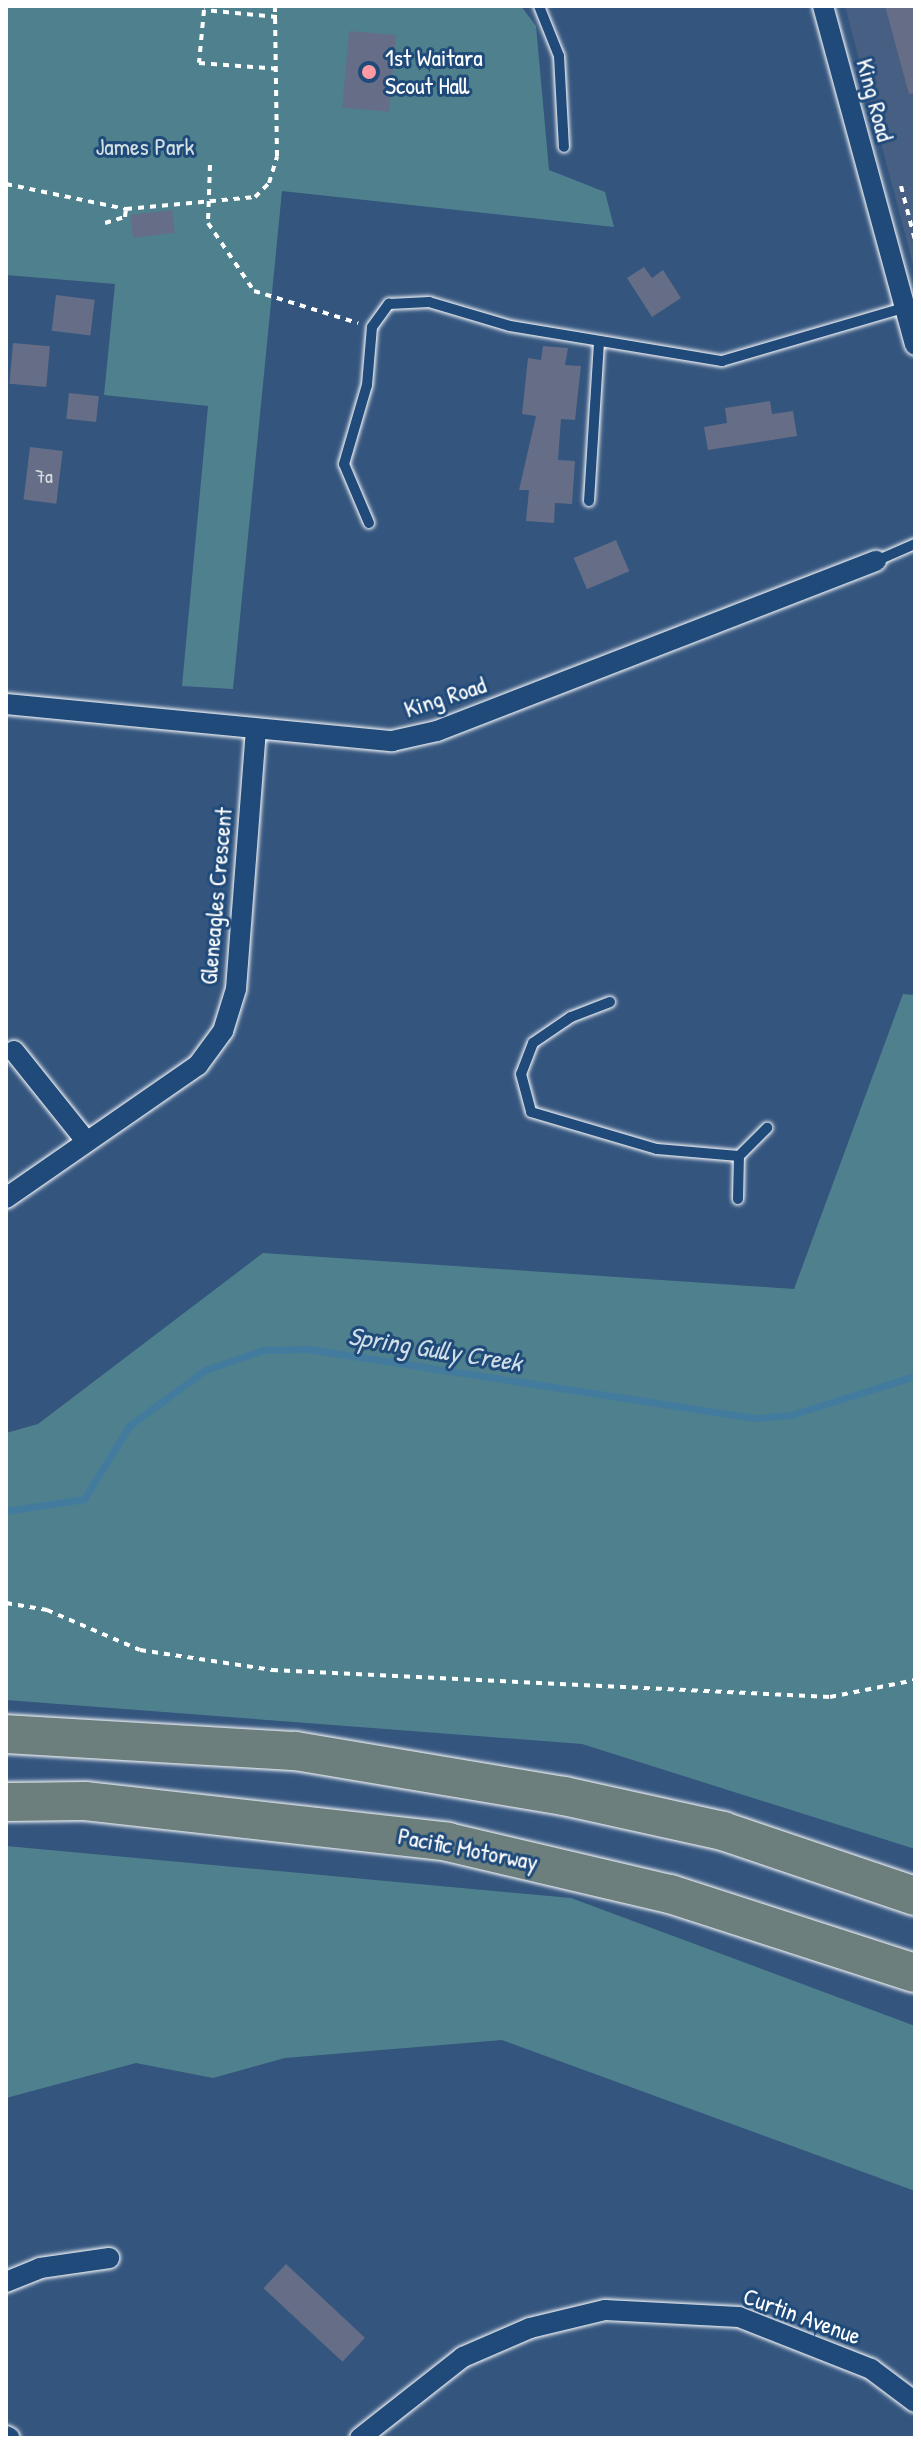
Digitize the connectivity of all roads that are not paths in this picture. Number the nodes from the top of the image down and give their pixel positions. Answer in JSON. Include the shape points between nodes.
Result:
{"nodes":[{"id":1,"x":539,"y":6,"type":"edge"},
{"id":2,"x":823,"y":6,"type":"edge"},
{"id":3,"x":564,"y":147,"type":"dead end"},
{"id":4,"x":903,"y":308,"type":"junction"},
{"id":5,"x":599,"y":341,"type":"junction"},
{"id":6,"x":915,"y":345,"type":"edge"},
{"id":7,"x":589,"y":501,"type":"dead end"},
{"id":8,"x":369,"y":523,"type":"dead end"},
{"id":9,"x":915,"y":544,"type":"edge"},
{"id":10,"x":876,"y":561,"type":"joint"},
{"id":11,"x":6,"y":704,"type":"edge"},
{"id":12,"x":256,"y":729,"type":"junction"},
{"id":13,"x":610,"y":1002,"type":"dead end"},
{"id":14,"x":14,"y":1051,"type":"dead end"},
{"id":15,"x":767,"y":1128,"type":"dead end"},
{"id":16,"x":86,"y":1141,"type":"junction"},
{"id":17,"x":739,"y":1156,"type":"junction"},
{"id":18,"x":6,"y":1198,"type":"edge"},
{"id":19,"x":738,"y":1199,"type":"dead end"},
{"id":20,"x":6,"y":1734,"type":"edge"},
{"id":21,"x":6,"y":1802,"type":"edge"},
{"id":22,"x":915,"y":1896,"type":"edge"},
{"id":23,"x":915,"y":1973,"type":"edge"},
{"id":24,"x":109,"y":2258,"type":"dead end"},
{"id":25,"x":6,"y":2282,"type":"edge"},
{"id":26,"x":915,"y":2402,"type":"edge"},
{"id":27,"x":360,"y":2438,"type":"edge"}],
"edges":[{"from":1,"to":3,"type":"lane","via":[[559,56]]},
{"from":2,"to":4,"type":"street","name":"King Road"},
{"from":4,"to":5,"type":"lane","via":[[737,361]]},
{"from":4,"to":6,"type":"street","name":"King Road"},
{"from":5,"to":7,"type":"lane"},
{"from":5,"to":8,"type":"lane","via":[[429,302],[389,304],[372,327],[367,385],[344,464]]},
{"from":9,"to":10,"type":"lane"},
{"from":10,"to":12,"type":"street","name":"King Road","via":[[437,731],[392,741]]},
{"from":11,"to":12,"type":"street","name":"King Road"},
{"from":12,"to":16,"type":"street","name":"Gleneagles Crescent","via":[[236,989],[223,1031],[198,1065]]},
{"from":13,"to":17,"type":"lane","via":[[533,1043],[521,1074],[531,1112],[657,1149]]},
{"from":14,"to":16,"type":"street"},
{"from":15,"to":17,"type":"lane"},
{"from":16,"to":18,"type":"street","name":"Gleneagles Crescent"},
{"from":17,"to":19,"type":"lane"},
{"from":20,"to":22,"type":"highway","via":[[295,1751],[564,1796],[723,1831]]},
{"from":21,"to":23,"type":"highway","name":"Pacific Motorway","via":[[101,1802],[448,1842],[670,1894]]},
{"from":24,"to":25,"type":"street"},
{"from":26,"to":27,"type":"street","name":"Curtin Avenue","via":[[871,2369],[739,2317],[605,2310],[530,2328],[463,2357]]}]}
